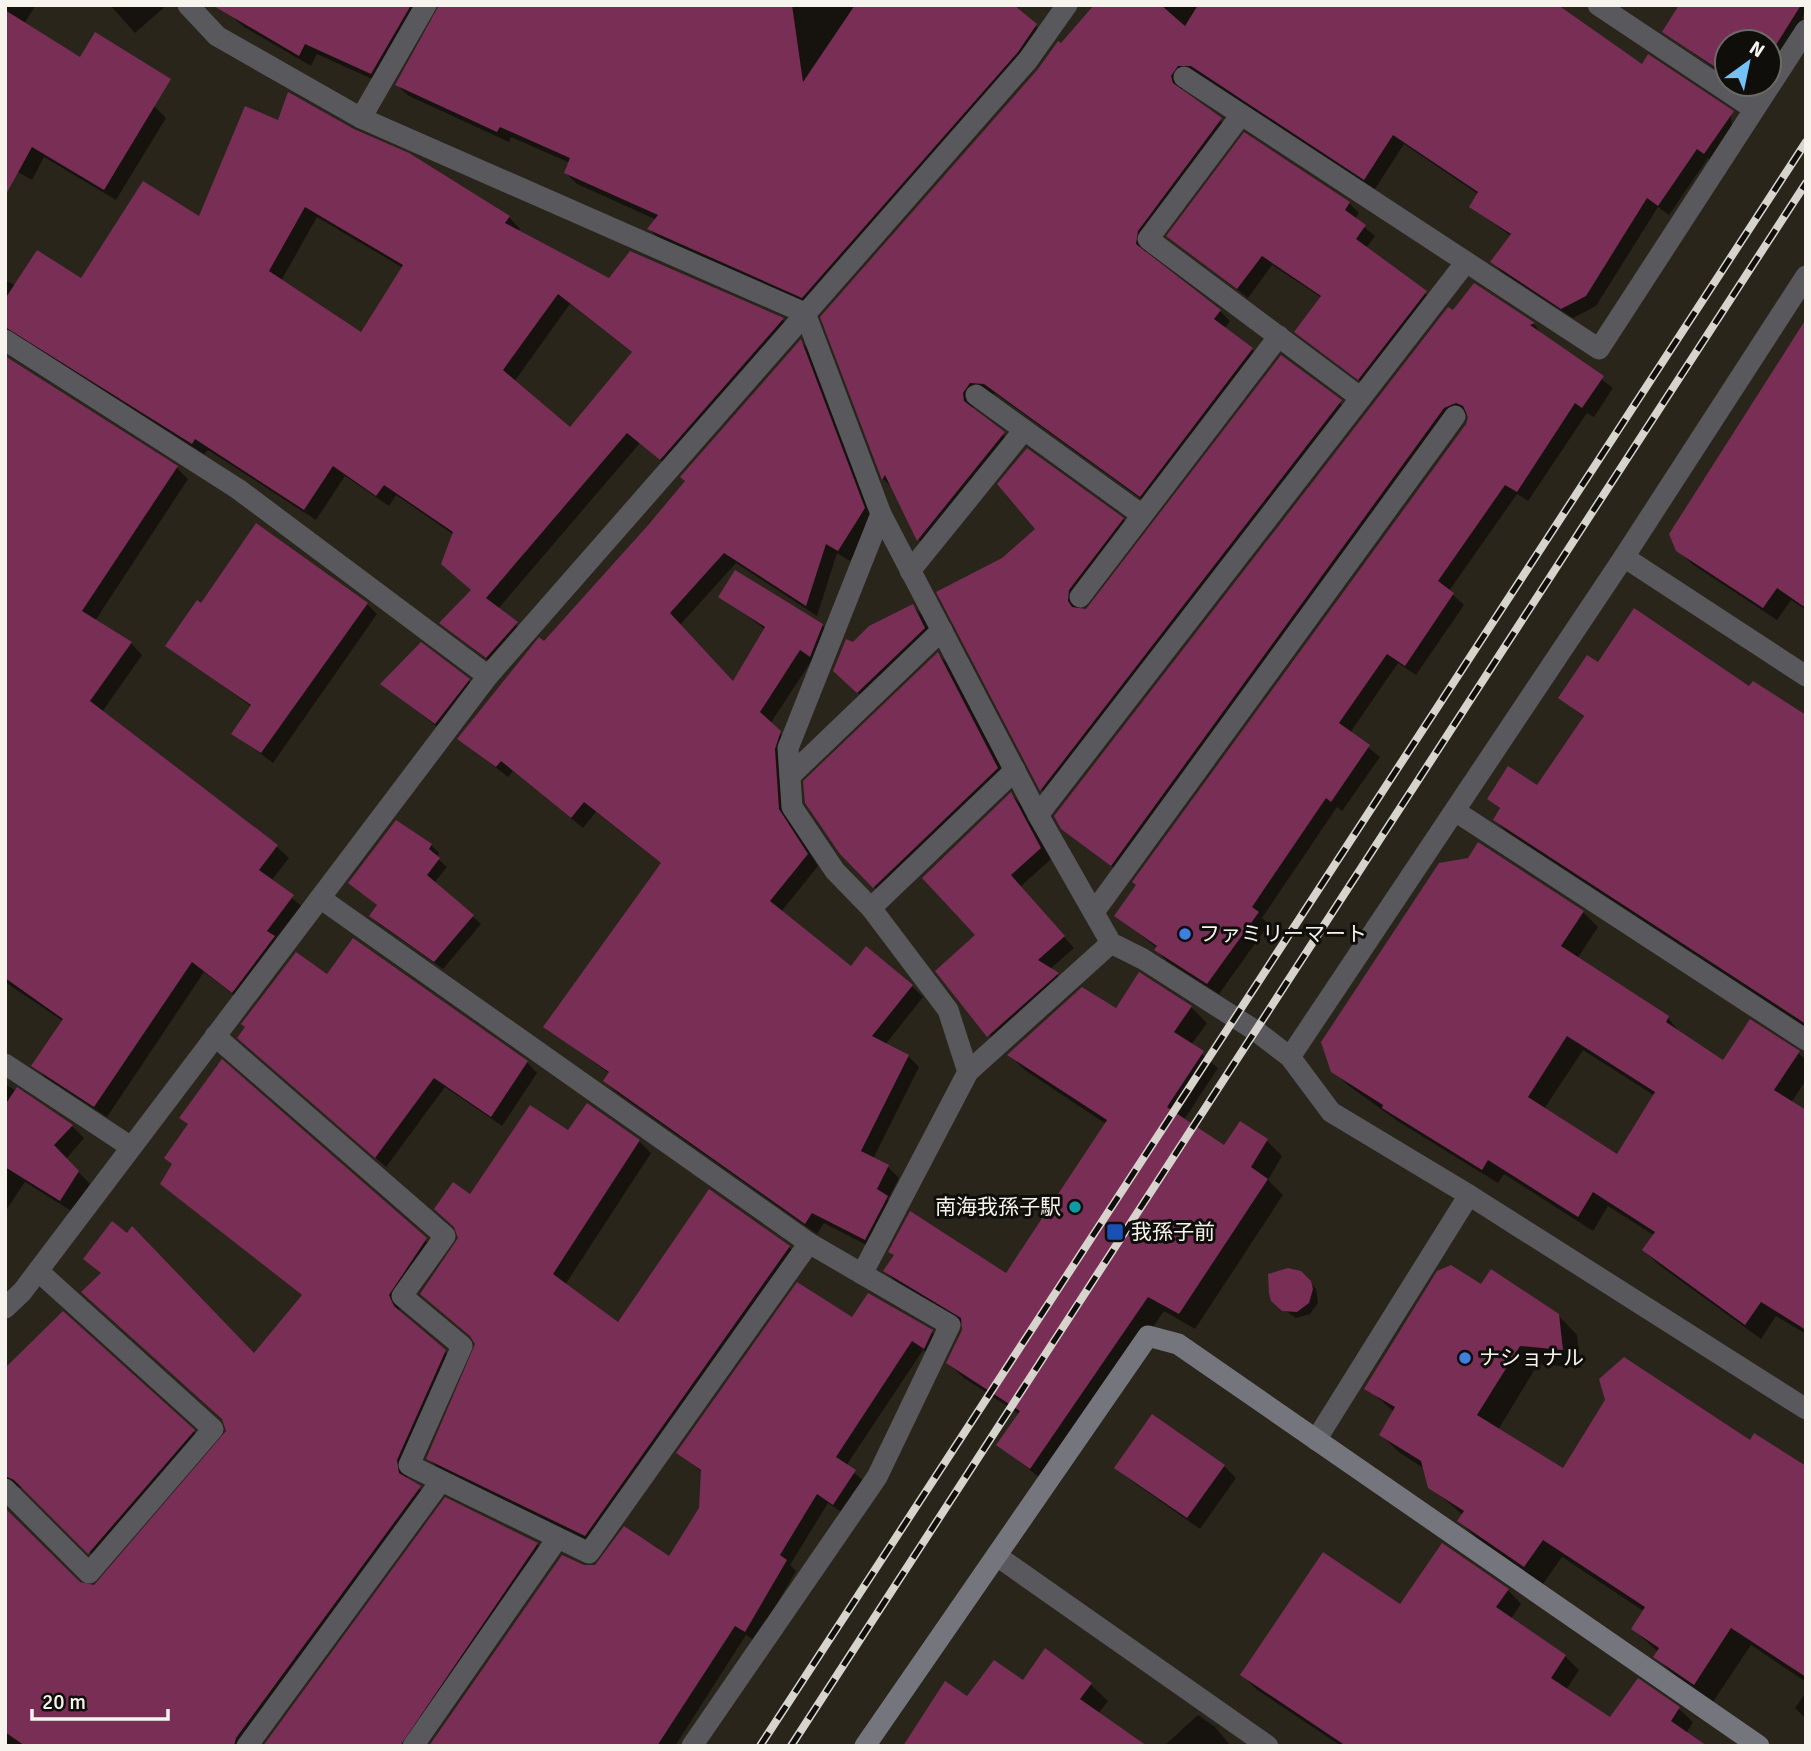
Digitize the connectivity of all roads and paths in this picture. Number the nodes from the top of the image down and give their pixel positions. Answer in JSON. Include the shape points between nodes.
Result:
{"nodes":[{"id":1,"x":188,"y":5,"type":"edge"},
{"id":2,"x":426,"y":5,"type":"edge"},
{"id":3,"x":1067,"y":5,"type":"edge"},
{"id":4,"x":1598,"y":5,"type":"edge"},
{"id":5,"x":1806,"y":30,"type":"edge"},
{"id":6,"x":1184,"y":77,"type":"dead end"},
{"id":7,"x":1754,"y":109,"type":"junction"},
{"id":8,"x":1241,"y":115,"type":"junction"},
{"id":9,"x":361,"y":118,"type":"junction"},
{"id":10,"x":1466,"y":262,"type":"junction"},
{"id":11,"x":1805,"y":278,"type":"edge"},
{"id":12,"x":805,"y":313,"type":"junction"},
{"id":13,"x":1279,"y":336,"type":"junction"},
{"id":14,"x":5,"y":340,"type":"edge"},
{"id":15,"x":976,"y":395,"type":"dead end"},
{"id":16,"x":1362,"y":398,"type":"junction"},
{"id":17,"x":1455,"y":416,"type":"dead end"},
{"id":18,"x":1024,"y":430,"type":"junction"},
{"id":19,"x":881,"y":514,"type":"junction"},
{"id":20,"x":1142,"y":515,"type":"junction"},
{"id":21,"x":1624,"y":557,"type":"junction"},
{"id":22,"x":911,"y":571,"type":"junction"},
{"id":23,"x":1080,"y":597,"type":"dead end"},
{"id":24,"x":942,"y":630,"type":"junction"},
{"id":25,"x":488,"y":676,"type":"junction"},
{"id":26,"x":1806,"y":676,"type":"edge"},
{"id":27,"x":1015,"y":770,"type":"junction"},
{"id":28,"x":790,"y":776,"type":"junction"},
{"id":29,"x":1455,"y":811,"type":"junction"},
{"id":30,"x":1038,"y":815,"type":"junction"},
{"id":31,"x":320,"y":898,"type":"junction"},
{"id":32,"x":871,"y":908,"type":"junction"},
{"id":33,"x":1094,"y":912,"type":"junction"},
{"id":34,"x":1111,"y":943,"type":"junction"},
{"id":35,"x":215,"y":1036,"type":"junction"},
{"id":36,"x":1806,"y":1040,"type":"edge"},
{"id":37,"x":1290,"y":1057,"type":"junction"},
{"id":38,"x":5,"y":1064,"type":"edge"},
{"id":39,"x":968,"y":1072,"type":"junction"},
{"id":40,"x":131,"y":1147,"type":"junction"},
{"id":41,"x":1469,"y":1195,"type":"junction"},
{"id":42,"x":809,"y":1243,"type":"junction"},
{"id":43,"x":38,"y":1271,"type":"junction"},
{"id":44,"x":862,"y":1274,"type":"junction"},
{"id":45,"x":5,"y":1308,"type":"edge"},
{"id":46,"x":1806,"y":1409,"type":"edge"},
{"id":47,"x":1316,"y":1440,"type":"junction"},
{"id":48,"x":441,"y":1480,"type":"junction"},
{"id":49,"x":5,"y":1489,"type":"edge"},
{"id":50,"x":557,"y":1539,"type":"junction"},
{"id":51,"x":998,"y":1556,"type":"junction"},
{"id":52,"x":247,"y":1746,"type":"edge"},
{"id":53,"x":414,"y":1746,"type":"edge"},
{"id":54,"x":692,"y":1746,"type":"edge"},
{"id":55,"x":865,"y":1746,"type":"edge"},
{"id":56,"x":1268,"y":1746,"type":"edge"},
{"id":57,"x":1759,"y":1746,"type":"edge"}],
"edges":[{"from":1,"to":9,"type":"street","via":[[217,36]]},
{"from":2,"to":9,"type":"street"},
{"from":3,"to":12,"type":"street","via":[[1028,60]]},
{"from":4,"to":7,"type":"street"},
{"from":5,"to":7,"type":"street"},
{"from":6,"to":8,"type":"street"},
{"from":7,"to":10,"type":"street","via":[[1599,349]]},
{"from":8,"to":10,"type":"street"},
{"from":8,"to":13,"type":"street","via":[[1148,239]]},
{"from":9,"to":12,"type":"street"},
{"from":10,"to":16,"type":"street"},
{"from":11,"to":21,"type":"street"},
{"from":12,"to":19,"type":"street"},
{"from":12,"to":25,"type":"street"},
{"from":13,"to":16,"type":"street"},
{"from":13,"to":20,"type":"street"},
{"from":14,"to":25,"type":"street","via":[[238,489]]},
{"from":15,"to":18,"type":"street"},
{"from":16,"to":30,"type":"street"},
{"from":17,"to":33,"type":"street"},
{"from":18,"to":20,"type":"street"},
{"from":18,"to":22,"type":"street"},
{"from":19,"to":22,"type":"street"},
{"from":19,"to":28,"type":"street","via":[[788,748]]},
{"from":20,"to":23,"type":"street"},
{"from":21,"to":26,"type":"street"},
{"from":21,"to":29,"type":"street"},
{"from":22,"to":24,"type":"street"},
{"from":24,"to":27,"type":"street"},
{"from":24,"to":28,"type":"street"},
{"from":25,"to":31,"type":"street"},
{"from":27,"to":30,"type":"street"},
{"from":27,"to":32,"type":"street"},
{"from":28,"to":32,"type":"street","via":[[792,807],[835,871]]},
{"from":29,"to":36,"type":"street"},
{"from":29,"to":37,"type":"street"},
{"from":30,"to":33,"type":"street"},
{"from":31,"to":35,"type":"street"},
{"from":31,"to":42,"type":"street"},
{"from":32,"to":39,"type":"street","via":[[947,1010]]},
{"from":33,"to":34,"type":"street"},
{"from":34,"to":37,"type":"street","via":[[1143,959]]},
{"from":34,"to":39,"type":"street"},
{"from":35,"to":40,"type":"street"},
{"from":35,"to":48,"type":"street","via":[[445,1236],[402,1296],[461,1346],[409,1465]]},
{"from":37,"to":41,"type":"street","via":[[1331,1112]]},
{"from":38,"to":40,"type":"street"},
{"from":39,"to":44,"type":"street"},
{"from":40,"to":43,"type":"street"},
{"from":41,"to":46,"type":"street"},
{"from":41,"to":47,"type":"street"},
{"from":42,"to":44,"type":"street"},
{"from":42,"to":50,"type":"street","via":[[589,1553]]},
{"from":43,"to":45,"type":"street"},
{"from":43,"to":49,"type":"street","via":[[213,1429],[89,1573]]},
{"from":44,"to":54,"type":"street","via":[[950,1325],[877,1477]]},
{"from":47,"to":51,"type":"street","via":[[1178,1343],[1148,1336]]},
{"from":47,"to":57,"type":"street"},
{"from":48,"to":50,"type":"street"},
{"from":48,"to":52,"type":"street"},
{"from":50,"to":53,"type":"street"},
{"from":51,"to":55,"type":"street"},
{"from":51,"to":56,"type":"street"}]}
